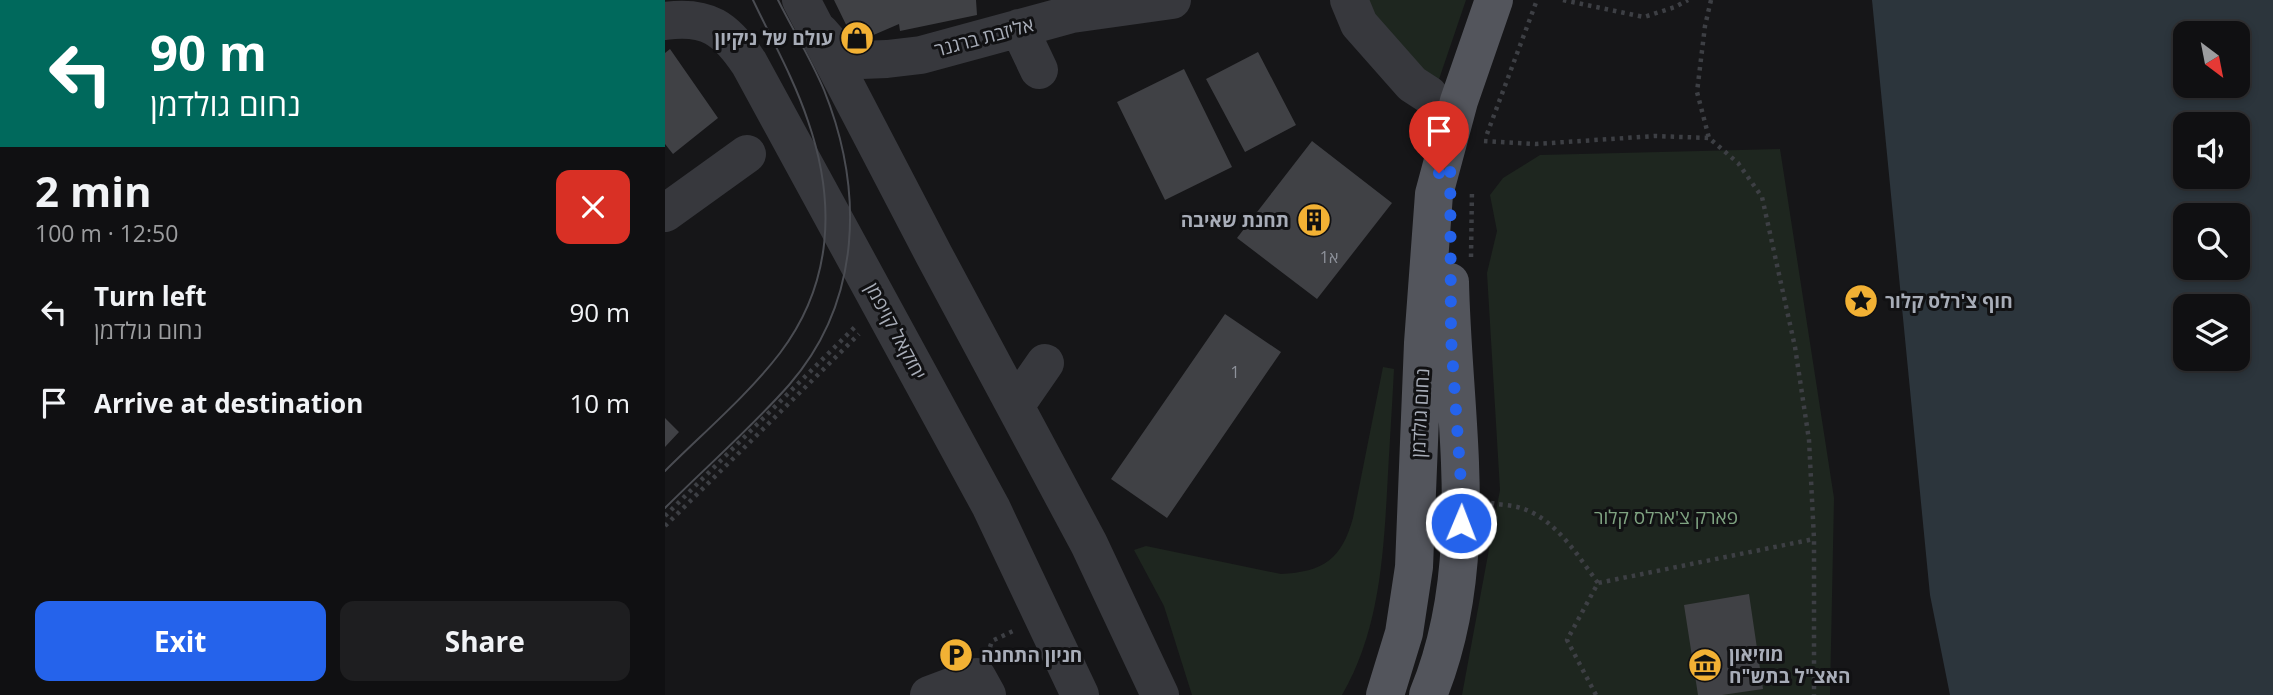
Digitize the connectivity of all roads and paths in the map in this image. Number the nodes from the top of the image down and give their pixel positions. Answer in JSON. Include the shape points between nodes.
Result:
{"nodes":[{"id":1,"x":679,"y":0,"type":"edge"},
{"id":2,"x":1172,"y":0,"type":"edge"},
{"id":3,"x":1349,"y":0,"type":"edge"},
{"id":4,"x":1494,"y":0,"type":"edge"},
{"id":5,"x":1563,"y":0,"type":"edge"},
{"id":6,"x":1688,"y":0,"type":"edge"},
{"id":7,"x":1711,"y":0,"type":"edge"},
{"id":8,"x":1073,"y":7,"type":"edge"},
{"id":9,"x":807,"y":11,"type":"edge"},
{"id":10,"x":665,"y":12,"type":"edge"},
{"id":11,"x":1009,"y":20,"type":"edge"},
{"id":12,"x":665,"y":21,"type":"edge"},
{"id":13,"x":921,"y":55,"type":"junction"},
{"id":14,"x":1039,"y":70,"type":"dead end"},
{"id":15,"x":1430,"y":95,"type":"dead end"},
{"id":16,"x":1467,"y":136,"type":"junction"},
{"id":17,"x":1709,"y":138,"type":"junction"},
{"id":18,"x":880,"y":150,"type":"junction"},
{"id":19,"x":747,"y":154,"type":"dead end"},
{"id":20,"x":665,"y":212,"type":"edge"},
{"id":21,"x":1045,"y":363,"type":"dead end"},
{"id":22,"x":1016,"y":405,"type":"junction"},
{"id":23,"x":1462,"y":498,"type":"junction"},
{"id":24,"x":665,"y":516,"type":"edge"},
{"id":25,"x":665,"y":526,"type":"edge"},
{"id":26,"x":1814,"y":539,"type":"junction"},
{"id":27,"x":1598,"y":583,"type":"junction"},
{"id":28,"x":1002,"y":636,"type":"dead end"},
{"id":29,"x":992,"y":641,"type":"dead end"},
{"id":30,"x":929,"y":695,"type":"edge"},
{"id":31,"x":987,"y":695,"type":"edge"},
{"id":32,"x":1080,"y":695,"type":"edge"},
{"id":33,"x":1160,"y":695,"type":"edge"},
{"id":34,"x":1385,"y":695,"type":"edge"},
{"id":35,"x":1427,"y":695,"type":"edge"},
{"id":36,"x":1596,"y":695,"type":"edge"},
{"id":37,"x":1814,"y":695,"type":"edge"}],
"edges":[{"from":1,"to":10,"type":"street"},
{"from":2,"to":8,"type":"street","name":"אליזבת ברגנר"},
{"from":3,"to":15,"type":"street","via":[[1359,24],[1412,84]]},
{"from":4,"to":16,"type":"main road","name":"נחום גולדמן"},
{"from":5,"to":6,"type":"path","via":[[1644,17]]},
{"from":7,"to":17,"type":"path","via":[[1697,92]]},
{"from":8,"to":11,"type":"street","name":"אליזבת ברגנר"},
{"from":9,"to":13,"type":"street","name":"אליזבת ברגנר","via":[[828,41],[847,57]]},
{"from":9,"to":18,"type":"street"},
{"from":11,"to":13,"type":"street","name":"אליזבת ברגנר"},
{"from":11,"to":14,"type":"street"},
{"from":12,"to":32,"type":"street","name":"יחזקאל קויפמן","via":[[697,20],[717,27],[749,63],[991,507]]},
{"from":13,"to":18,"type":"street","name":"אליזבת ברגנר","via":[[892,74],[879,96],[875,121]]},
{"from":16,"to":17,"type":"path","via":[[1536,144],[1655,136]]},
{"from":16,"to":23,"type":"main road","name":"נחום גולדמן","via":[[1451,338]]},
{"from":16,"to":34,"type":"main road","name":"נחום גולדמן","via":[[1434,194],[1414,567],[1404,633]]},
{"from":17,"to":26,"type":"path","via":[[1738,163],[1762,197],[1795,347],[1809,440]]},
{"from":18,"to":22,"type":"street"},
{"from":19,"to":20,"type":"street"},
{"from":21,"to":22,"type":"street"},
{"from":22,"to":33,"type":"street","via":[[1089,544]]},
{"from":23,"to":27,"type":"path","via":[[1524,509],[1545,522],[1564,538]]},
{"from":23,"to":35,"type":"main road","name":"נחום גולדמן","via":[[1459,573]]},
{"from":24,"to":25,"type":"path","via":[[863,319],[859,335]]},
{"from":26,"to":27,"type":"path"},
{"from":26,"to":37,"type":"path"},
{"from":27,"to":36,"type":"path","via":[[1567,640]]},
{"from":28,"to":29,"type":"path"},
{"from":30,"to":31,"type":"street","via":[[977,677]]}]}
